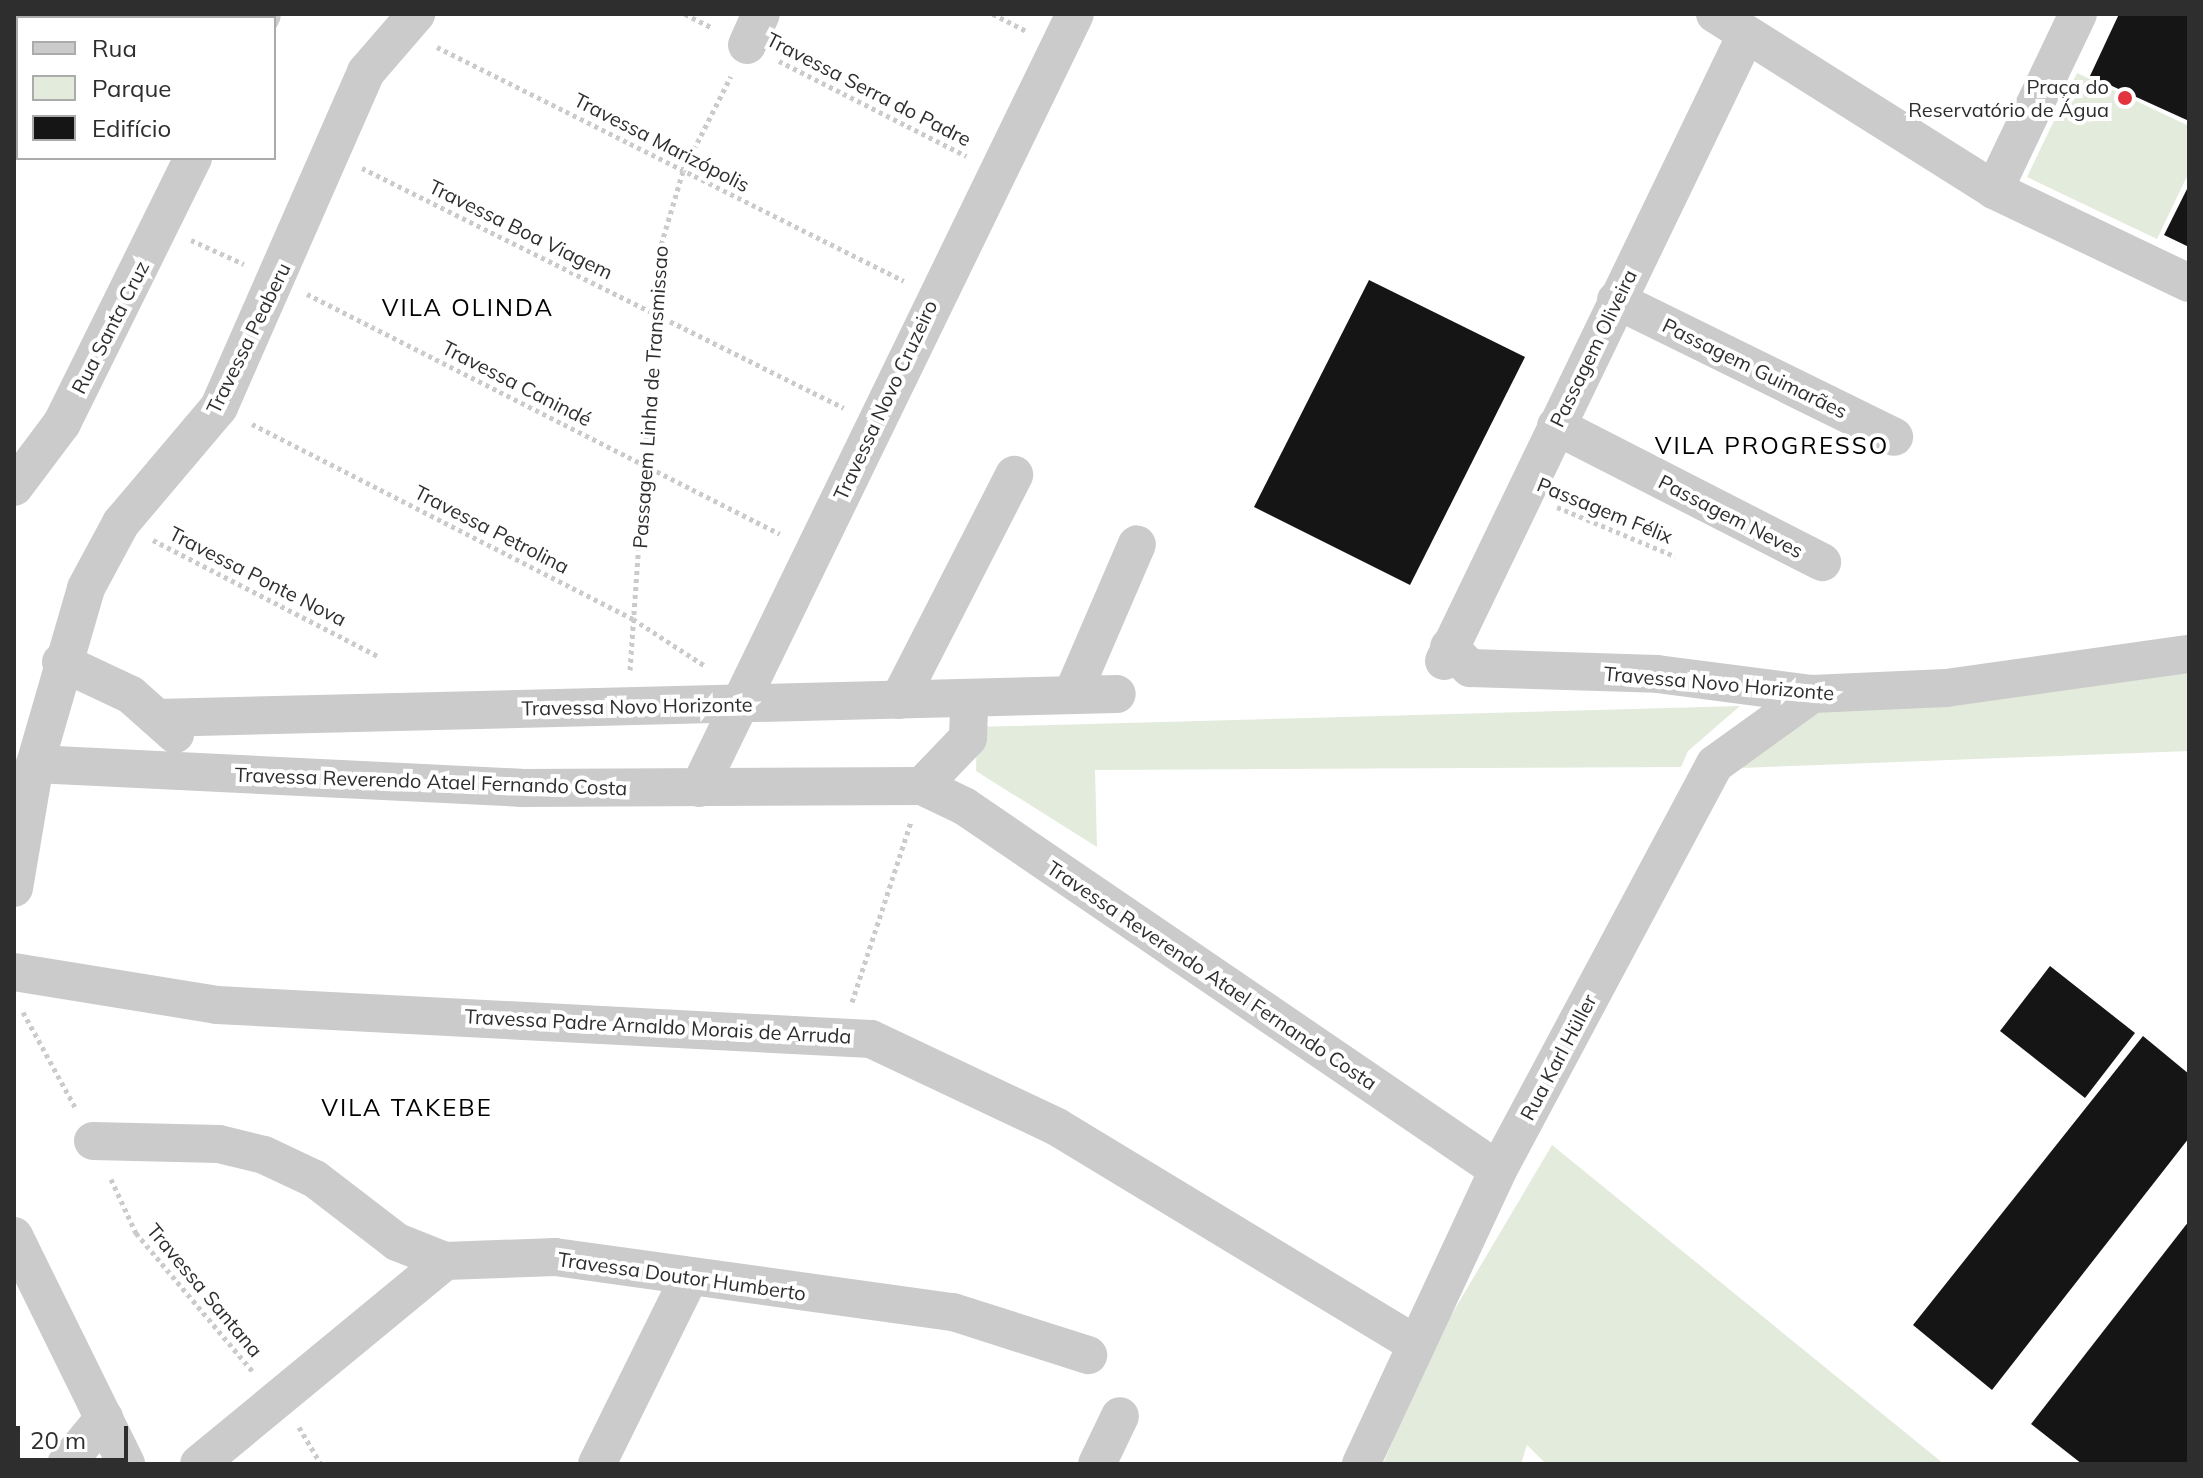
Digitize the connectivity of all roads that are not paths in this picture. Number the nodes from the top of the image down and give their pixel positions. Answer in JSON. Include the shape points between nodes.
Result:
{"nodes":[{"id":1,"x":1075,"y":14,"type":"edge"},
{"id":2,"x":1715,"y":14,"type":"edge"},
{"id":3,"x":2078,"y":14,"type":"edge"},
{"id":4,"x":409,"y":22,"type":"edge"},
{"id":5,"x":1745,"y":37,"type":"junction"},
{"id":6,"x":192,"y":160,"type":"edge"},
{"id":7,"x":1994,"y":190,"type":"junction"},
{"id":8,"x":2189,"y":283,"type":"edge"},
{"id":9,"x":1616,"y":300,"type":"junction"},
{"id":10,"x":1556,"y":426,"type":"junction"},
{"id":11,"x":1894,"y":437,"type":"dead end"},
{"id":12,"x":1014,"y":475,"type":"dead end"},
{"id":13,"x":14,"y":487,"type":"edge"},
{"id":14,"x":1137,"y":544,"type":"dead end"},
{"id":15,"x":1822,"y":562,"type":"dead end"},
{"id":16,"x":1446,"y":654,"type":"joint"},
{"id":17,"x":2189,"y":654,"type":"edge"},
{"id":18,"x":61,"y":662,"type":"junction"},
{"id":19,"x":1117,"y":694,"type":"dead end"},
{"id":20,"x":1812,"y":694,"type":"junction"},
{"id":21,"x":1072,"y":695,"type":"junction"},
{"id":22,"x":740,"y":698,"type":"junction"},
{"id":23,"x":899,"y":700,"type":"junction"},
{"id":24,"x":969,"y":700,"type":"junction"},
{"id":25,"x":157,"y":718,"type":"junction"},
{"id":26,"x":35,"y":764,"type":"junction"},
{"id":27,"x":219,"y":773,"type":"junction"},
{"id":28,"x":922,"y":786,"type":"junction"},
{"id":29,"x":699,"y":788,"type":"junction"},
{"id":30,"x":14,"y":888,"type":"edge"},
{"id":31,"x":14,"y":972,"type":"edge"},
{"id":32,"x":93,"y":1141,"type":"road end"},
{"id":33,"x":1498,"y":1170,"type":"junction"},
{"id":34,"x":14,"y":1236,"type":"edge"},
{"id":35,"x":445,"y":1261,"type":"junction"},
{"id":36,"x":689,"y":1278,"type":"junction"},
{"id":37,"x":1415,"y":1344,"type":"junction"},
{"id":38,"x":1088,"y":1355,"type":"dead end"},
{"id":39,"x":1120,"y":1416,"type":"dead end"},
{"id":40,"x":104,"y":1418,"type":"junction"},
{"id":41,"x":66,"y":1464,"type":"edge"},
{"id":42,"x":126,"y":1464,"type":"edge"},
{"id":43,"x":199,"y":1464,"type":"edge"},
{"id":44,"x":597,"y":1464,"type":"edge"},
{"id":45,"x":1097,"y":1464,"type":"edge"},
{"id":46,"x":1361,"y":1464,"type":"edge"}],
"edges":[{"from":1,"to":22,"type":"street","name":"Travessa Novo Cruzeiro"},
{"from":2,"to":5,"type":"street"},
{"from":3,"to":7,"type":"street"},
{"from":4,"to":18,"type":"street","name":"Travessa Peaberu","via":[[366,72],[327,151],[280,280],[219,407],[121,523],[86,588]]},
{"from":5,"to":7,"type":"street"},
{"from":5,"to":9,"type":"street","name":"Passagem Oliveira"},
{"from":6,"to":13,"type":"street","name":"Rua Santa Cruz","via":[[62,423]]},
{"from":7,"to":8,"type":"street"},
{"from":9,"to":10,"type":"street","name":"Passagem Oliveira"},
{"from":9,"to":11,"type":"street","name":"Passagem Guimarães"},
{"from":10,"to":15,"type":"street","name":"Passagem Neves"},
{"from":10,"to":16,"type":"street","name":"Passagem Oliveira"},
{"from":12,"to":23,"type":"street"},
{"from":14,"to":21,"type":"street"},
{"from":16,"to":20,"type":"street","name":"Travessa Novo Horizonte","via":[[1470,668],[1657,674]]},
{"from":17,"to":20,"type":"street","name":"Travessa Novo Horizonte","via":[[1946,688]]},
{"from":18,"to":25,"type":"street","via":[[131,695]]},
{"from":18,"to":26,"type":"street","name":"Travessa Peaberu"},
{"from":19,"to":21,"type":"street","name":"Travessa Novo Horizonte"},
{"from":20,"to":33,"type":"street","name":"Rua Karl Hüller","via":[[1715,764]]},
{"from":21,"to":24,"type":"street","name":"Travessa Novo Horizonte"},
{"from":22,"to":23,"type":"street","name":"Travessa Novo Horizonte"},
{"from":22,"to":25,"type":"street","name":"Travessa Novo Horizonte","via":[[627,706]]},
{"from":22,"to":29,"type":"street","name":"Travessa Novo Cruzeiro"},
{"from":23,"to":24,"type":"street","name":"Travessa Novo Horizonte"},
{"from":24,"to":28,"type":"street","via":[[968,738]]},
{"from":25,"to":27,"type":"street"},
{"from":26,"to":27,"type":"street","name":"Travessa Reverendo Atael Fernando Costa"},
{"from":26,"to":30,"type":"street","name":"Travessa Peaberu"},
{"from":27,"to":29,"type":"street","name":"Travessa Reverendo Atael Fernando Costa"},
{"from":28,"to":29,"type":"street","name":"Travessa Reverendo Atael Fernando Costa"},
{"from":28,"to":33,"type":"street","name":"Travessa Reverendo Atael Fernando Costa","via":[[964,806]]},
{"from":31,"to":37,"type":"street","name":"Travessa Padre Arnaldo Morais de Arruda","via":[[217,1005],[841,1033],[900,1048],[1057,1127]]},
{"from":32,"to":35,"type":"street","via":[[219,1144],[264,1155],[315,1179],[397,1242]]},
{"from":33,"to":37,"type":"street","name":"Rua Karl Hüller"},
{"from":34,"to":40,"type":"street"},
{"from":35,"to":36,"type":"street","name":"Travessa Doutor Humberto","via":[[555,1257]]},
{"from":35,"to":43,"type":"street"},
{"from":36,"to":38,"type":"street","name":"Travessa Doutor Humberto","via":[[953,1312]]},
{"from":36,"to":44,"type":"street"},
{"from":37,"to":46,"type":"street","name":"Rua Karl Hüller"},
{"from":39,"to":45,"type":"street"},
{"from":40,"to":41,"type":"street"},
{"from":40,"to":42,"type":"street"}]}
